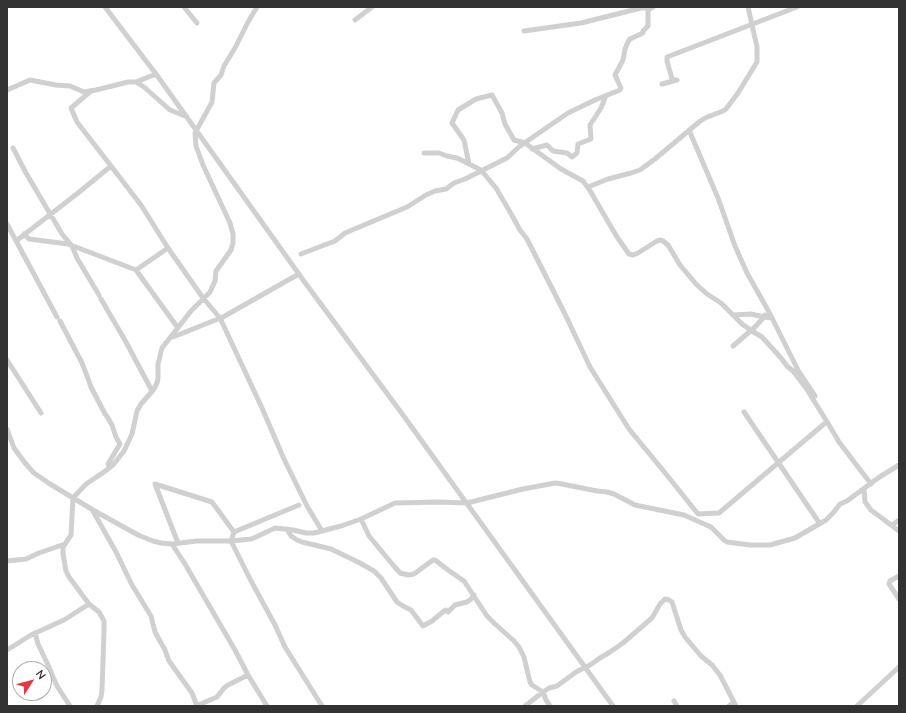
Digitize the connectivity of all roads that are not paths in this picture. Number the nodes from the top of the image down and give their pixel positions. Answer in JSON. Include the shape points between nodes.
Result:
{"nodes":[{"id":1,"x":105,"y":7,"type":"edge"},
{"id":2,"x":184,"y":7,"type":"edge"},
{"id":3,"x":257,"y":7,"type":"edge"},
{"id":4,"x":372,"y":7,"type":"edge"},
{"id":5,"x":748,"y":7,"type":"edge"},
{"id":6,"x":797,"y":7,"type":"edge"},
{"id":7,"x":651,"y":8,"type":"edge"},
{"id":8,"x":355,"y":20,"type":"dead end"},
{"id":9,"x":197,"y":23,"type":"dead end"},
{"id":10,"x":752,"y":24,"type":"junction"},
{"id":11,"x":524,"y":31,"type":"dead end"},
{"id":12,"x":156,"y":74,"type":"junction"},
{"id":13,"x":136,"y":82,"type":"junction"},
{"id":14,"x":662,"y":84,"type":"dead end"},
{"id":15,"x":7,"y":90,"type":"edge"},
{"id":16,"x":90,"y":91,"type":"junction"},
{"id":17,"x":605,"y":98,"type":"dead end"},
{"id":18,"x":185,"y":116,"type":"junction"},
{"id":19,"x":195,"y":130,"type":"junction"},
{"id":20,"x":689,"y":130,"type":"junction"},
{"id":21,"x":525,"y":143,"type":"junction"},
{"id":22,"x":13,"y":148,"type":"dead end"},
{"id":23,"x":532,"y":149,"type":"junction"},
{"id":24,"x":424,"y":153,"type":"dead end"},
{"id":25,"x":469,"y":164,"type":"junction"},
{"id":26,"x":111,"y":166,"type":"junction"},
{"id":27,"x":481,"y":170,"type":"junction"},
{"id":28,"x":588,"y":187,"type":"junction"},
{"id":29,"x":51,"y":214,"type":"junction"},
{"id":30,"x":7,"y":224,"type":"edge"},
{"id":31,"x":24,"y":234,"type":"junction"},
{"id":32,"x":16,"y":240,"type":"junction"},
{"id":33,"x":72,"y":246,"type":"junction"},
{"id":34,"x":168,"y":248,"type":"junction"},
{"id":35,"x":301,"y":254,"type":"dead end"},
{"id":36,"x":136,"y":270,"type":"junction"},
{"id":37,"x":297,"y":275,"type":"dead end"},
{"id":38,"x":203,"y":298,"type":"junction"},
{"id":39,"x":766,"y":308,"type":"junction"},
{"id":40,"x":733,"y":315,"type":"junction"},
{"id":41,"x":764,"y":317,"type":"junction"},
{"id":42,"x":772,"y":318,"type":"junction"},
{"id":43,"x":220,"y":319,"type":"junction"},
{"id":44,"x":178,"y":328,"type":"junction"},
{"id":45,"x":751,"y":330,"type":"junction"},
{"id":46,"x":173,"y":337,"type":"dead end"},
{"id":47,"x":733,"y":346,"type":"dead end"},
{"id":48,"x":7,"y":360,"type":"edge"},
{"id":49,"x":152,"y":391,"type":"junction"},
{"id":50,"x":744,"y":412,"type":"dead end"},
{"id":51,"x":41,"y":413,"type":"dead end"},
{"id":52,"x":827,"y":424,"type":"junction"},
{"id":53,"x":7,"y":429,"type":"edge"},
{"id":54,"x":779,"y":463,"type":"junction"},
{"id":55,"x":899,"y":465,"type":"edge"},
{"id":56,"x":110,"y":466,"type":"junction"},
{"id":57,"x":871,"y":484,"type":"junction"},
{"id":58,"x":864,"y":489,"type":"junction"},
{"id":59,"x":74,"y":498,"type":"junction"},
{"id":60,"x":467,"y":503,"type":"junction"},
{"id":61,"x":299,"y":505,"type":"dead end"},
{"id":62,"x":93,"y":510,"type":"junction"},
{"id":63,"x":361,"y":519,"type":"junction"},
{"id":64,"x":899,"y":520,"type":"edge"},
{"id":65,"x":818,"y":521,"type":"dead end"},
{"id":66,"x":892,"y":526,"type":"junction"},
{"id":67,"x":287,"y":529,"type":"junction"},
{"id":68,"x":322,"y":531,"type":"junction"},
{"id":69,"x":899,"y":531,"type":"edge"},
{"id":70,"x":234,"y":532,"type":"junction"},
{"id":71,"x":231,"y":541,"type":"junction"},
{"id":72,"x":65,"y":544,"type":"junction"},
{"id":73,"x":172,"y":544,"type":"junction"},
{"id":74,"x":178,"y":544,"type":"junction"},
{"id":75,"x":7,"y":561,"type":"edge"},
{"id":76,"x":899,"y":576,"type":"edge"},
{"id":77,"x":474,"y":595,"type":"junction"},
{"id":78,"x":899,"y":599,"type":"edge"},
{"id":79,"x":89,"y":604,"type":"junction"},
{"id":80,"x":35,"y":633,"type":"junction"},
{"id":81,"x":7,"y":650,"type":"edge"},
{"id":82,"x":899,"y":667,"type":"edge"},
{"id":83,"x":584,"y":668,"type":"junction"},
{"id":84,"x":248,"y":675,"type":"junction"},
{"id":85,"x":543,"y":692,"type":"junction"},
{"id":86,"x":674,"y":701,"type":"dead end"},
{"id":87,"x":735,"y":704,"type":"edge"},
{"id":88,"x":70,"y":706,"type":"edge"},
{"id":89,"x":97,"y":706,"type":"edge"},
{"id":90,"x":197,"y":706,"type":"edge"},
{"id":91,"x":267,"y":706,"type":"edge"},
{"id":92,"x":322,"y":706,"type":"edge"},
{"id":93,"x":525,"y":706,"type":"edge"},
{"id":94,"x":550,"y":706,"type":"edge"},
{"id":95,"x":613,"y":706,"type":"edge"},
{"id":96,"x":677,"y":706,"type":"edge"},
{"id":97,"x":729,"y":706,"type":"edge"},
{"id":98,"x":859,"y":706,"type":"edge"}],
"edges":[{"from":1,"to":12,"type":"street"},
{"from":2,"to":9,"type":"street"},
{"from":3,"to":19,"type":"street","via":[[221,75],[214,83],[212,102]]},
{"from":4,"to":8,"type":"street"},
{"from":5,"to":10,"type":"street"},
{"from":6,"to":10,"type":"street"},
{"from":7,"to":11,"type":"street","via":[[640,8],[581,23]]},
{"from":7,"to":21,"type":"street","via":[[648,10],[648,26],[642,35],[628,42],[623,60],[615,74],[620,90],[568,114]]},
{"from":10,"to":14,"type":"street","via":[[667,57],[672,79],[677,80]]},
{"from":10,"to":20,"type":"street","via":[[758,58],[755,66],[723,111],[703,119]]},
{"from":12,"to":13,"type":"street"},
{"from":12,"to":18,"type":"street"},
{"from":13,"to":16,"type":"street"},
{"from":13,"to":18,"type":"street","via":[[170,110]]},
{"from":15,"to":16,"type":"street","via":[[31,80],[70,86],[83,92]]},
{"from":16,"to":26,"type":"street","via":[[71,108],[77,122]]},
{"from":17,"to":23,"type":"street","via":[[590,125],[591,139],[578,144],[578,153],[572,157],[567,153],[553,151],[547,145]]},
{"from":18,"to":19,"type":"street"},
{"from":19,"to":38,"type":"street","via":[[198,153],[233,234],[231,250],[216,271],[212,289]]},
{"from":19,"to":60,"type":"street"},
{"from":20,"to":28,"type":"street","via":[[640,170]]},
{"from":20,"to":39,"type":"street","via":[[735,246]]},
{"from":21,"to":23,"type":"street"},
{"from":21,"to":25,"type":"street","via":[[514,140],[492,94],[476,99],[458,110],[452,123],[464,140]]},
{"from":21,"to":27,"type":"street","via":[[507,158]]},
{"from":22,"to":29,"type":"street"},
{"from":23,"to":28,"type":"street"},
{"from":24,"to":25,"type":"street","via":[[439,153]]},
{"from":25,"to":27,"type":"street"},
{"from":26,"to":29,"type":"street"},
{"from":26,"to":34,"type":"street","via":[[141,205]]},
{"from":27,"to":35,"type":"street","via":[[446,189],[426,194],[407,207],[345,233],[335,241]]},
{"from":27,"to":54,"type":"street","via":[[496,188],[526,239],[590,367],[629,430],[698,514],[719,513]]},
{"from":28,"to":40,"type":"street","via":[[630,254],[638,253],[657,241],[663,241],[696,284]]},
{"from":29,"to":31,"type":"street"},
{"from":29,"to":33,"type":"street"},
{"from":30,"to":32,"type":"street"},
{"from":31,"to":32,"type":"street"},
{"from":31,"to":33,"type":"street","via":[[29,239]]},
{"from":32,"to":56,"type":"street","via":[[82,362],[91,388],[120,444],[108,464]]},
{"from":33,"to":36,"type":"street"},
{"from":33,"to":49,"type":"street"},
{"from":34,"to":36,"type":"street"},
{"from":34,"to":38,"type":"street"},
{"from":36,"to":44,"type":"street"},
{"from":37,"to":43,"type":"street"},
{"from":38,"to":43,"type":"street"},
{"from":38,"to":44,"type":"street"},
{"from":39,"to":41,"type":"street"},
{"from":39,"to":42,"type":"street"},
{"from":40,"to":41,"type":"street","via":[[751,314]]},
{"from":40,"to":45,"type":"street"},
{"from":41,"to":42,"type":"street"},
{"from":41,"to":45,"type":"street"},
{"from":42,"to":52,"type":"street","via":[[799,372],[822,409]]},
{"from":43,"to":46,"type":"street"},
{"from":43,"to":68,"type":"street","via":[[284,459]]},
{"from":44,"to":49,"type":"street","via":[[162,348],[158,380]]},
{"from":45,"to":47,"type":"street"},
{"from":45,"to":52,"type":"street","via":[[762,337],[793,371]]},
{"from":48,"to":51,"type":"street"},
{"from":49,"to":56,"type":"street","via":[[137,411],[132,434],[124,451]]},
{"from":50,"to":54,"type":"street"},
{"from":52,"to":54,"type":"street"},
{"from":52,"to":57,"type":"street"},
{"from":53,"to":59,"type":"street","via":[[14,448],[34,473]]},
{"from":54,"to":65,"type":"street"},
{"from":55,"to":57,"type":"street"},
{"from":56,"to":59,"type":"street","via":[[86,484]]},
{"from":57,"to":58,"type":"street"},
{"from":58,"to":60,"type":"street","via":[[840,504],[830,517],[795,538],[765,546],[727,542],[711,528],[684,514],[635,505],[614,494],[562,484],[523,489]]},
{"from":58,"to":66,"type":"street","via":[[868,507]]},
{"from":59,"to":62,"type":"street"},
{"from":59,"to":72,"type":"street","via":[[71,535]]},
{"from":60,"to":63,"type":"street","via":[[395,503]]},
{"from":60,"to":83,"type":"street"},
{"from":61,"to":70,"type":"street"},
{"from":62,"to":73,"type":"street","via":[[146,539]]},
{"from":62,"to":90,"type":"street","via":[[151,616],[155,632],[169,661],[189,689]]},
{"from":63,"to":68,"type":"street"},
{"from":63,"to":77,"type":"street","via":[[369,536],[400,573],[414,574],[435,560],[464,581]]},
{"from":64,"to":66,"type":"street"},
{"from":66,"to":69,"type":"street"},
{"from":67,"to":68,"type":"street","via":[[306,533]]},
{"from":67,"to":71,"type":"street","via":[[275,528],[256,538]]},
{"from":67,"to":77,"type":"street","via":[[297,540],[331,549],[374,571],[400,605],[411,610],[423,626],[444,611],[448,612],[455,605],[467,602]]},
{"from":70,"to":71,"type":"street"},
{"from":70,"to":74,"type":"street","via":[[212,502],[155,484]]},
{"from":71,"to":74,"type":"street"},
{"from":71,"to":92,"type":"street","via":[[285,647]]},
{"from":72,"to":75,"type":"street","via":[[26,559]]},
{"from":72,"to":79,"type":"street","via":[[62,554],[67,574]]},
{"from":73,"to":74,"type":"street"},
{"from":73,"to":84,"type":"street","via":[[204,595]]},
{"from":76,"to":78,"type":"street","via":[[888,584]]},
{"from":77,"to":85,"type":"street","via":[[487,616],[519,647],[524,656],[530,682]]},
{"from":79,"to":80,"type":"street","via":[[64,620]]},
{"from":79,"to":89,"type":"street","via":[[101,615],[104,624],[102,690]]},
{"from":80,"to":81,"type":"street"},
{"from":80,"to":88,"type":"street","via":[[53,677]]},
{"from":82,"to":98,"type":"street"},
{"from":83,"to":85,"type":"street"},
{"from":83,"to":87,"type":"street","via":[[630,638],[652,618],[664,600],[669,600],[686,637],[720,675]]},
{"from":83,"to":95,"type":"street"},
{"from":84,"to":90,"type":"street","via":[[228,685],[217,697]]},
{"from":84,"to":91,"type":"street"},
{"from":85,"to":93,"type":"street"},
{"from":85,"to":94,"type":"street"},
{"from":86,"to":96,"type":"street"},
{"from":87,"to":97,"type":"street"}]}
